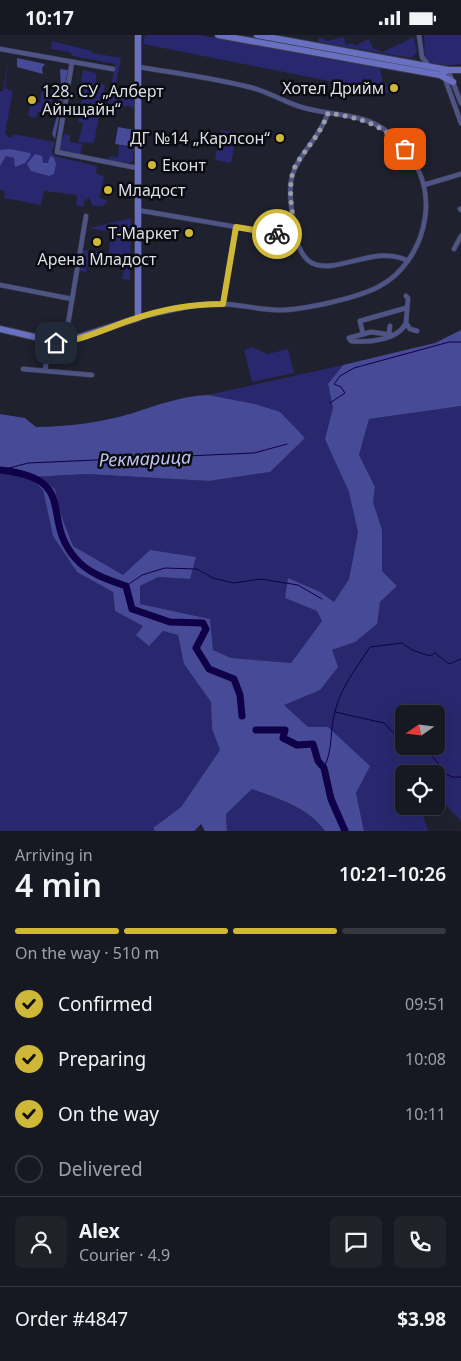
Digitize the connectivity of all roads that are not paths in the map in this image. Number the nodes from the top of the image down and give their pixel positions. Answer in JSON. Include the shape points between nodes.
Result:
{"nodes":[{"id":1,"x":138,"y":35,"type":"edge"},
{"id":2,"x":218,"y":35,"type":"edge"},
{"id":3,"x":257,"y":35,"type":"edge"},
{"id":4,"x":419,"y":35,"type":"edge"},
{"id":5,"x":0,"y":49,"type":"edge"},
{"id":6,"x":421,"y":54,"type":"junction"},
{"id":7,"x":72,"y":62,"type":"junction"},
{"id":8,"x":409,"y":63,"type":"junction"},
{"id":9,"x":138,"y":67,"type":"junction"},
{"id":10,"x":113,"y":69,"type":"dead end"},
{"id":11,"x":461,"y":70,"type":"edge"},
{"id":12,"x":441,"y":72,"type":"junction"},
{"id":13,"x":450,"y":84,"type":"junction"},
{"id":14,"x":461,"y":85,"type":"edge"},
{"id":15,"x":457,"y":93,"type":"junction"},
{"id":16,"x":461,"y":103,"type":"edge"},
{"id":17,"x":328,"y":113,"type":"junction"},
{"id":18,"x":461,"y":123,"type":"edge"},
{"id":19,"x":137,"y":168,"type":"junction"},
{"id":20,"x":461,"y":174,"type":"edge"},
{"id":21,"x":424,"y":185,"type":"junction"},
{"id":22,"x":138,"y":210,"type":"junction"},
{"id":23,"x":86,"y":216,"type":"dead end"},
{"id":24,"x":236,"y":227,"type":"junction"},
{"id":25,"x":461,"y":236,"type":"edge"},
{"id":26,"x":296,"y":237,"type":"junction"},
{"id":27,"x":454,"y":249,"type":"dead end"},
{"id":28,"x":408,"y":261,"type":"junction"},
{"id":29,"x":0,"y":285,"type":"edge"},
{"id":30,"x":406,"y":296,"type":"dead end"},
{"id":31,"x":72,"y":299,"type":"junction"},
{"id":32,"x":223,"y":304,"type":"junction"},
{"id":33,"x":406,"y":308,"type":"junction"},
{"id":34,"x":138,"y":318,"type":"junction"},
{"id":35,"x":407,"y":325,"type":"junction"},
{"id":36,"x":390,"y":326,"type":"dead end"},
{"id":37,"x":0,"y":329,"type":"edge"},
{"id":38,"x":417,"y":331,"type":"dead end"},
{"id":39,"x":363,"y":334,"type":"junction"},
{"id":40,"x":390,"y":335,"type":"junction"},
{"id":41,"x":49,"y":342,"type":"junction"},
{"id":42,"x":64,"y":342,"type":"junction"},
{"id":43,"x":23,"y":369,"type":"dead end"},
{"id":44,"x":45,"y":371,"type":"junction"},
{"id":45,"x":92,"y":375,"type":"dead end"}],
"edges":[{"from":1,"to":9,"type":"street"},
{"from":2,"to":12,"type":"street"},
{"from":3,"to":8,"type":"street"},
{"from":4,"to":6,"type":"street"},
{"from":5,"to":7,"type":"street"},
{"from":6,"to":8,"type":"street"},
{"from":6,"to":12,"type":"street","via":[[425,63]]},
{"from":7,"to":10,"type":"street"},
{"from":7,"to":19,"type":"street","via":[[57,152]]},
{"from":8,"to":12,"type":"street"},
{"from":9,"to":17,"type":"street","via":[[252,88]]},
{"from":9,"to":19,"type":"street"},
{"from":11,"to":12,"type":"street"},
{"from":12,"to":13,"type":"street"},
{"from":13,"to":14,"type":"street"},
{"from":13,"to":15,"type":"street"},
{"from":13,"to":18,"type":"street"},
{"from":14,"to":15,"type":"street"},
{"from":15,"to":16,"type":"street"},
{"from":17,"to":21,"type":"street","via":[[358,118],[389,133],[410,156]]},
{"from":17,"to":26,"type":"street","via":[[318,136],[296,165],[292,179]]},
{"from":19,"to":22,"type":"street"},
{"from":20,"to":21,"type":"street"},
{"from":21,"to":28,"type":"street","via":[[425,223]]},
{"from":22,"to":24,"type":"street"},
{"from":22,"to":34,"type":"street"},
{"from":23,"to":31,"type":"street"},
{"from":24,"to":26,"type":"street"},
{"from":24,"to":32,"type":"street"},
{"from":25,"to":27,"type":"street"},
{"from":26,"to":28,"type":"street","via":[[300,251],[318,265],[331,267],[374,255]]},
{"from":28,"to":32,"type":"street","via":[[392,279],[378,287],[308,307],[276,310]]},
{"from":29,"to":31,"type":"street"},
{"from":30,"to":33,"type":"street"},
{"from":31,"to":42,"type":"street"},
{"from":32,"to":34,"type":"street","via":[[194,306]]},
{"from":33,"to":35,"type":"street"},
{"from":33,"to":39,"type":"street","via":[[360,321]]},
{"from":34,"to":42,"type":"street"},
{"from":35,"to":38,"type":"street","via":[[412,331]]},
{"from":35,"to":40,"type":"street"},
{"from":36,"to":40,"type":"street"},
{"from":37,"to":41,"type":"street"},
{"from":39,"to":40,"type":"street"},
{"from":39,"to":40,"type":"street","via":[[350,337],[350,341],[370,342]]},
{"from":41,"to":42,"type":"street"},
{"from":41,"to":44,"type":"street"},
{"from":43,"to":44,"type":"street"},
{"from":44,"to":45,"type":"street"}]}
